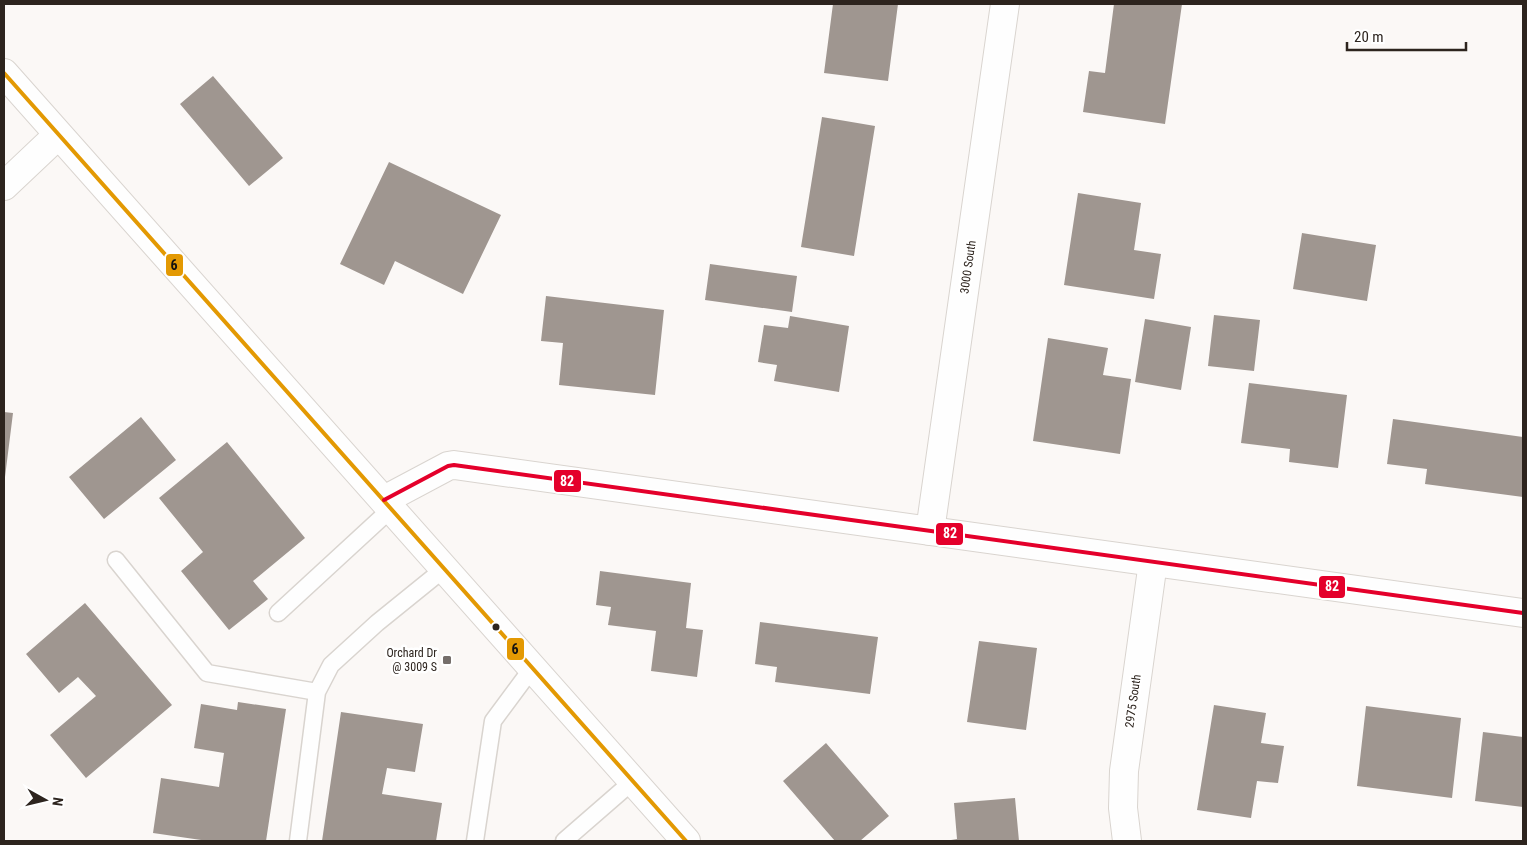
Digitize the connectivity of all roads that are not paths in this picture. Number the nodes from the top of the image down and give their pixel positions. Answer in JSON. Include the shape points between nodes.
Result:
{"nodes":[{"id":1,"x":1005,"y":4,"type":"edge"},
{"id":2,"x":4,"y":73,"type":"edge"},
{"id":3,"x":58,"y":135,"type":"junction"},
{"id":4,"x":4,"y":186,"type":"edge"},
{"id":5,"x":388,"y":504,"type":"junction"},
{"id":6,"x":930,"y":531,"type":"junction"},
{"id":7,"x":116,"y":560,"type":"dead end"},
{"id":8,"x":1153,"y":562,"type":"junction"},
{"id":9,"x":445,"y":568,"type":"junction"},
{"id":10,"x":278,"y":612,"type":"dead end"},
{"id":11,"x":1523,"y":613,"type":"edge"},
{"id":12,"x":533,"y":667,"type":"junction"},
{"id":13,"x":317,"y":692,"type":"junction"},
{"id":14,"x":633,"y":781,"type":"junction"},
{"id":15,"x":298,"y":841,"type":"edge"},
{"id":16,"x":475,"y":841,"type":"edge"},
{"id":17,"x":564,"y":841,"type":"edge"},
{"id":18,"x":686,"y":841,"type":"edge"},
{"id":19,"x":1127,"y":841,"type":"edge"}],
"edges":[{"from":1,"to":6,"type":"street","name":"3000 South"},
{"from":2,"to":3,"type":"street"},
{"from":3,"to":4,"type":"street"},
{"from":3,"to":5,"type":"street"},
{"from":5,"to":6,"type":"street","via":[[448,466],[454,466]]},
{"from":5,"to":9,"type":"street"},
{"from":5,"to":10,"type":"lane"},
{"from":6,"to":8,"type":"street"},
{"from":7,"to":13,"type":"lane","via":[[207,673]]},
{"from":8,"to":11,"type":"street"},
{"from":8,"to":19,"type":"street","name":"2975 South","via":[[1124,771],[1123,808]]},
{"from":9,"to":12,"type":"street"},
{"from":9,"to":13,"type":"lane","via":[[331,665]]},
{"from":12,"to":14,"type":"street"},
{"from":12,"to":16,"type":"lane","via":[[493,721]]},
{"from":13,"to":15,"type":"lane"},
{"from":14,"to":17,"type":"lane"},
{"from":14,"to":18,"type":"street"}]}
